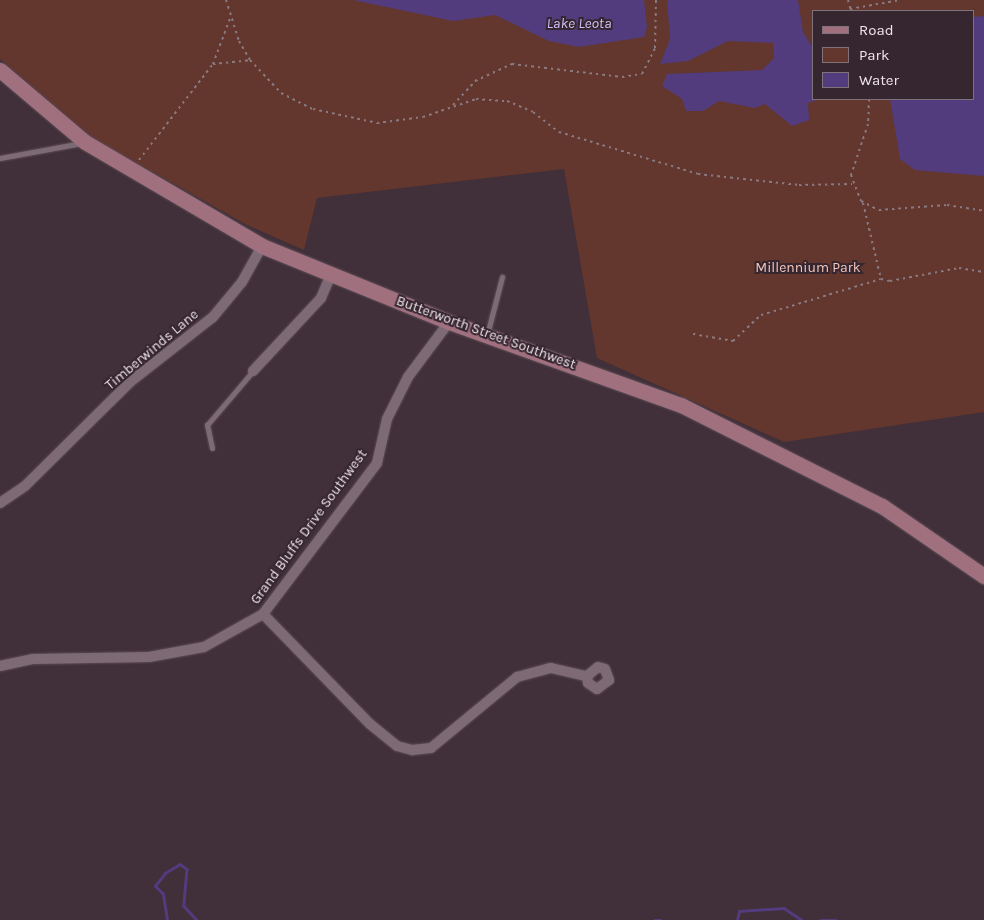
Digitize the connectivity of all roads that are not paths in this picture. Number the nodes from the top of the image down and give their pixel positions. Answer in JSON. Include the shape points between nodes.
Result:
{"nodes":[{"id":1,"x":0,"y":70,"type":"edge"},
{"id":2,"x":85,"y":142,"type":"junction"},
{"id":3,"x":0,"y":158,"type":"edge"},
{"id":4,"x":262,"y":246,"type":"junction"},
{"id":5,"x":331,"y":274,"type":"junction"},
{"id":6,"x":502,"y":277,"type":"dead end"},
{"id":7,"x":449,"y":322,"type":"junction"},
{"id":8,"x":486,"y":335,"type":"junction"},
{"id":9,"x":253,"y":371,"type":"joint"},
{"id":10,"x":212,"y":448,"type":"dead end"},
{"id":11,"x":0,"y":503,"type":"edge"},
{"id":12,"x":984,"y":576,"type":"edge"},
{"id":13,"x":262,"y":614,"type":"junction"},
{"id":14,"x":0,"y":666,"type":"edge"},
{"id":15,"x":587,"y":676,"type":"dead end"}],
"edges":[{"from":1,"to":2,"type":"street","name":"Butterworth Street Southwest"},
{"from":2,"to":3,"type":"lane"},
{"from":2,"to":4,"type":"street","name":"Butterworth Street Southwest","via":[[131,172]]},
{"from":4,"to":5,"type":"street","name":"Butterworth Street Southwest"},
{"from":4,"to":11,"type":"street","name":"Timberwinds Lane","via":[[242,282],[213,317],[130,382],[25,486]]},
{"from":5,"to":7,"type":"street","name":"Butterworth Street Southwest"},
{"from":5,"to":9,"type":"street","via":[[321,298]]},
{"from":6,"to":8,"type":"lane"},
{"from":7,"to":8,"type":"street","name":"Butterworth Street Southwest"},
{"from":7,"to":13,"type":"street","name":"Grand Bluffs Drive Southwest","via":[[408,377],[387,419],[377,463]]},
{"from":8,"to":12,"type":"street","name":"Butterworth Street Southwest","via":[[681,405],[882,506]]},
{"from":9,"to":10,"type":"lane","via":[[207,425]]},
{"from":13,"to":14,"type":"street","name":"Grand Bluffs Drive Southwest","via":[[204,647],[149,657],[33,659]]},
{"from":13,"to":15,"type":"street","via":[[370,724],[397,746],[412,750],[431,748],[517,677],[551,668]]}]}
